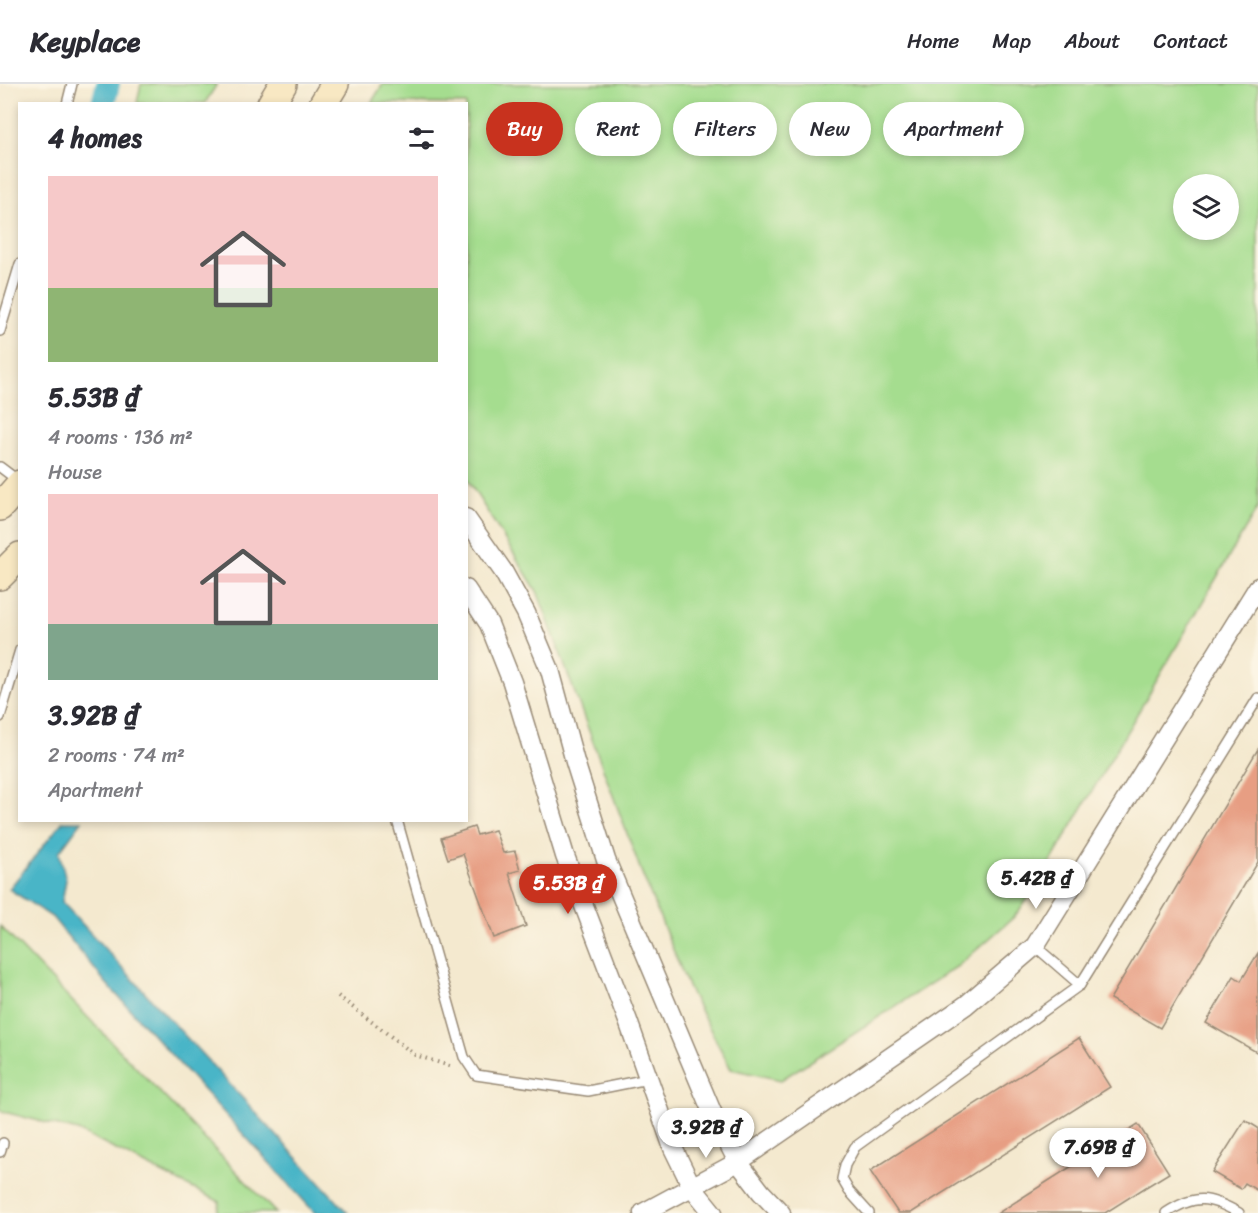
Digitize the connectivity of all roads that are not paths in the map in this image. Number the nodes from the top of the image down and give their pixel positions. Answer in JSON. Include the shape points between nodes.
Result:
{"nodes":[{"id":1,"x":72,"y":84,"type":"edge"},
{"id":2,"x":283,"y":84,"type":"edge"},
{"id":3,"x":335,"y":84,"type":"edge"},
{"id":4,"x":68,"y":102,"type":"edge"},
{"id":5,"x":272,"y":102,"type":"edge"},
{"id":6,"x":324,"y":102,"type":"edge"},
{"id":7,"x":18,"y":270,"type":"edge"},
{"id":8,"x":1,"y":325,"type":"edge"},
{"id":9,"x":0,"y":467,"type":"edge"},
{"id":10,"x":18,"y":481,"type":"edge"},
{"id":11,"x":18,"y":485,"type":"edge"},
{"id":12,"x":0,"y":507,"type":"edge"},
{"id":13,"x":468,"y":521,"type":"edge"},
{"id":14,"x":18,"y":558,"type":"edge"},
{"id":15,"x":0,"y":576,"type":"edge"},
{"id":16,"x":1258,"y":587,"type":"edge"},
{"id":17,"x":468,"y":592,"type":"edge"},
{"id":18,"x":18,"y":657,"type":"edge"},
{"id":19,"x":1258,"y":698,"type":"edge"},
{"id":20,"x":0,"y":717,"type":"edge"},
{"id":21,"x":398,"y":822,"type":"edge"},
{"id":22,"x":1035,"y":946,"type":"junction"},
{"id":23,"x":1080,"y":985,"type":"junction"},
{"id":24,"x":648,"y":1079,"type":"junction"},
{"id":25,"x":738,"y":1162,"type":"junction"},
{"id":26,"x":692,"y":1187,"type":"junction"},
{"id":27,"x":643,"y":1213,"type":"edge"},
{"id":28,"x":713,"y":1213,"type":"edge"},
{"id":29,"x":781,"y":1213,"type":"edge"},
{"id":30,"x":869,"y":1213,"type":"edge"},
{"id":31,"x":1166,"y":1213,"type":"edge"},
{"id":32,"x":1239,"y":1213,"type":"edge"}],
"edges":[{"from":1,"to":4,"type":"lane"},
{"from":2,"to":5,"type":"main road"},
{"from":3,"to":6,"type":"main road"},
{"from":7,"to":8,"type":"lane"},
{"from":9,"to":10,"type":"lane"},
{"from":11,"to":12,"type":"main road"},
{"from":13,"to":25,"type":"street","via":[[526,613],[550,670],[606,860],[712,1112]]},
{"from":14,"to":15,"type":"main road"},
{"from":16,"to":22,"type":"street"},
{"from":17,"to":24,"type":"street","via":[[489,624],[512,682],[565,856]]},
{"from":18,"to":20,"type":"lane"},
{"from":19,"to":23,"type":"lane"},
{"from":21,"to":24,"type":"lane","via":[[464,1056],[476,1075],[588,1091]]},
{"from":22,"to":23,"type":"lane"},
{"from":22,"to":25,"type":"street","via":[[966,1005]]},
{"from":23,"to":30,"type":"lane","via":[[855,1147],[842,1179]]},
{"from":24,"to":26,"type":"street"},
{"from":25,"to":26,"type":"street"},
{"from":25,"to":29,"type":"street"},
{"from":26,"to":27,"type":"street"},
{"from":26,"to":28,"type":"street"},
{"from":31,"to":32,"type":"lane","via":[[1182,1203],[1204,1198]]}]}
